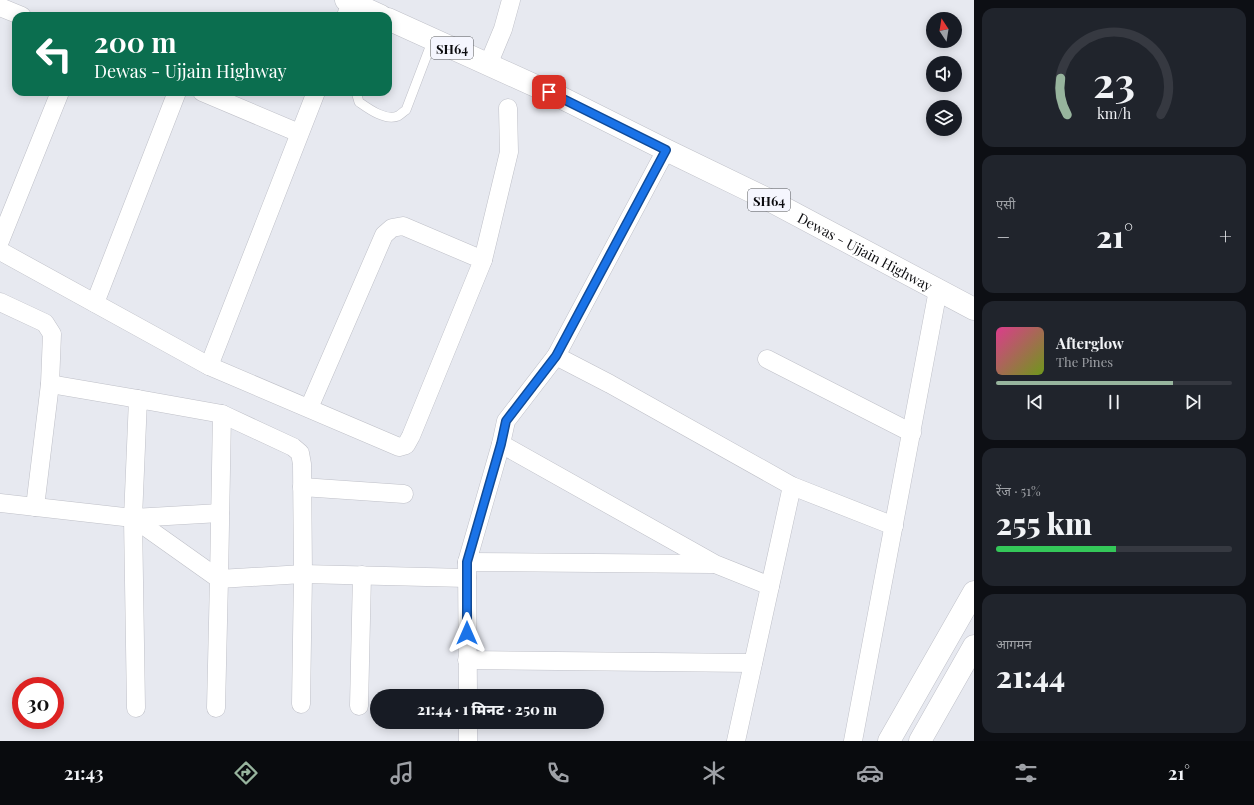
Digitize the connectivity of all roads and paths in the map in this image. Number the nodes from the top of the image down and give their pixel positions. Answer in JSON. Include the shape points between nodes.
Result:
{"nodes":[{"id":1,"x":511,"y":0,"type":"edge"},
{"id":2,"x":348,"y":6,"type":"edge"},
{"id":3,"x":0,"y":7,"type":"edge"},
{"id":4,"x":12,"y":12,"type":"edge"},
{"id":5,"x":368,"y":12,"type":"edge"},
{"id":6,"x":392,"y":21,"type":"edge"},
{"id":7,"x":433,"y":39,"type":"junction"},
{"id":8,"x":488,"y":65,"type":"junction"},
{"id":9,"x":58,"y":96,"type":"edge"},
{"id":10,"x":175,"y":96,"type":"edge"},
{"id":11,"x":211,"y":96,"type":"edge"},
{"id":12,"x":314,"y":96,"type":"edge"},
{"id":13,"x":357,"y":96,"type":"edge"},
{"id":14,"x":508,"y":108,"type":"dead end"},
{"id":15,"x":299,"y":133,"type":"junction"},
{"id":16,"x":666,"y":150,"type":"junction"},
{"id":17,"x":0,"y":241,"type":"edge"},
{"id":18,"x":0,"y":251,"type":"edge"},
{"id":19,"x":483,"y":260,"type":"junction"},
{"id":20,"x":938,"y":290,"type":"junction"},
{"id":21,"x":0,"y":302,"type":"edge"},
{"id":22,"x":94,"y":303,"type":"junction"},
{"id":23,"x":974,"y":309,"type":"edge"},
{"id":24,"x":556,"y":356,"type":"junction"},
{"id":25,"x":767,"y":359,"type":"dead end"},
{"id":26,"x":209,"y":366,"type":"junction"},
{"id":27,"x":50,"y":384,"type":"junction"},
{"id":28,"x":138,"y":399,"type":"junction"},
{"id":29,"x":309,"y":408,"type":"junction"},
{"id":30,"x":222,"y":414,"type":"junction"},
{"id":31,"x":912,"y":433,"type":"junction"},
{"id":32,"x":501,"y":444,"type":"junction"},
{"id":33,"x":792,"y":486,"type":"junction"},
{"id":34,"x":302,"y":487,"type":"junction"},
{"id":35,"x":404,"y":494,"type":"dead end"},
{"id":36,"x":0,"y":503,"type":"edge"},
{"id":37,"x":35,"y":507,"type":"junction"},
{"id":38,"x":220,"y":513,"type":"junction"},
{"id":39,"x":133,"y":518,"type":"junction"},
{"id":40,"x":894,"y":526,"type":"junction"},
{"id":41,"x":715,"y":564,"type":"junction"},
{"id":42,"x":467,"y":570,"type":"junction"},
{"id":43,"x":303,"y":574,"type":"junction"},
{"id":44,"x":362,"y":575,"type":"junction"},
{"id":45,"x":220,"y":579,"type":"junction"},
{"id":46,"x":770,"y":586,"type":"junction"},
{"id":47,"x":974,"y":592,"type":"edge"},
{"id":48,"x":943,"y":647,"type":"junction"},
{"id":49,"x":971,"y":657,"type":"edge"},
{"id":50,"x":467,"y":660,"type":"junction"},
{"id":51,"x":753,"y":663,"type":"junction"},
{"id":52,"x":468,"y":689,"type":"edge"},
{"id":53,"x":301,"y":704,"type":"dead end"},
{"id":54,"x":359,"y":706,"type":"dead end"},
{"id":55,"x":136,"y":708,"type":"dead end"},
{"id":56,"x":216,"y":708,"type":"dead end"},
{"id":57,"x":468,"y":729,"type":"edge"},
{"id":58,"x":468,"y":741,"type":"edge"},
{"id":59,"x":736,"y":741,"type":"edge"},
{"id":60,"x":853,"y":741,"type":"edge"},
{"id":61,"x":889,"y":741,"type":"edge"},
{"id":62,"x":920,"y":741,"type":"edge"}],
"edges":[{"from":1,"to":8,"type":"street","via":[[504,29]]},
{"from":2,"to":5,"type":"main road"},
{"from":3,"to":4,"type":"street"},
{"from":6,"to":7,"type":"main road","name":"Dewas - Ujjain Highway","number":"SH64"},
{"from":7,"to":8,"type":"main road","name":"Dewas - Ujjain Highway","number":"SH64"},
{"from":7,"to":13,"type":"lane","via":[[406,110],[397,116],[386,116],[359,102]]},
{"from":8,"to":16,"type":"main road","name":"Dewas - Ujjain Highway","number":"SH64","via":[[560,97]]},
{"from":9,"to":17,"type":"street"},
{"from":10,"to":22,"type":"street"},
{"from":11,"to":15,"type":"street"},
{"from":12,"to":15,"type":"street"},
{"from":14,"to":19,"type":"street","via":[[509,152]]},
{"from":15,"to":26,"type":"street"},
{"from":16,"to":20,"type":"main road","name":"Dewas - Ujjain Highway","number":"SH64","via":[[768,199]]},
{"from":16,"to":24,"type":"street"},
{"from":18,"to":22,"type":"street"},
{"from":19,"to":29,"type":"street","via":[[403,226],[392,228],[384,234]]},
{"from":19,"to":29,"type":"street","via":[[406,445],[399,447]]},
{"from":20,"to":23,"type":"main road","name":"Dewas - Ujjain Highway","number":"SH64"},
{"from":20,"to":31,"type":"street"},
{"from":21,"to":27,"type":"street","via":[[44,323],[52,334]]},
{"from":22,"to":26,"type":"street"},
{"from":24,"to":32,"type":"street","via":[[506,421]]},
{"from":24,"to":33,"type":"street"},
{"from":25,"to":31,"type":"street"},
{"from":26,"to":29,"type":"street"},
{"from":27,"to":28,"type":"street"},
{"from":27,"to":37,"type":"street"},
{"from":28,"to":30,"type":"street"},
{"from":28,"to":39,"type":"street"},
{"from":30,"to":34,"type":"street","via":[[293,447],[300,453]]},
{"from":30,"to":38,"type":"street"},
{"from":31,"to":40,"type":"street"},
{"from":32,"to":41,"type":"street"},
{"from":32,"to":42,"type":"street"},
{"from":33,"to":40,"type":"street"},
{"from":33,"to":46,"type":"street"},
{"from":34,"to":35,"type":"street"},
{"from":34,"to":43,"type":"street"},
{"from":36,"to":37,"type":"street"},
{"from":37,"to":39,"type":"street"},
{"from":38,"to":39,"type":"street"},
{"from":38,"to":45,"type":"street"},
{"from":39,"to":45,"type":"street"},
{"from":39,"to":55,"type":"street"},
{"from":40,"to":60,"type":"street"},
{"from":41,"to":42,"type":"street"},
{"from":41,"to":46,"type":"street"},
{"from":42,"to":44,"type":"street"},
{"from":42,"to":50,"type":"street"},
{"from":43,"to":44,"type":"street"},
{"from":43,"to":45,"type":"street"},
{"from":43,"to":53,"type":"street"},
{"from":44,"to":54,"type":"street"},
{"from":45,"to":56,"type":"street"},
{"from":46,"to":51,"type":"street"},
{"from":47,"to":48,"type":"main road"},
{"from":48,"to":49,"type":"street"},
{"from":48,"to":61,"type":"main road"},
{"from":49,"to":62,"type":"main road"},
{"from":50,"to":51,"type":"street"},
{"from":50,"to":52,"type":"street"},
{"from":51,"to":59,"type":"street"},
{"from":57,"to":58,"type":"street"}]}
